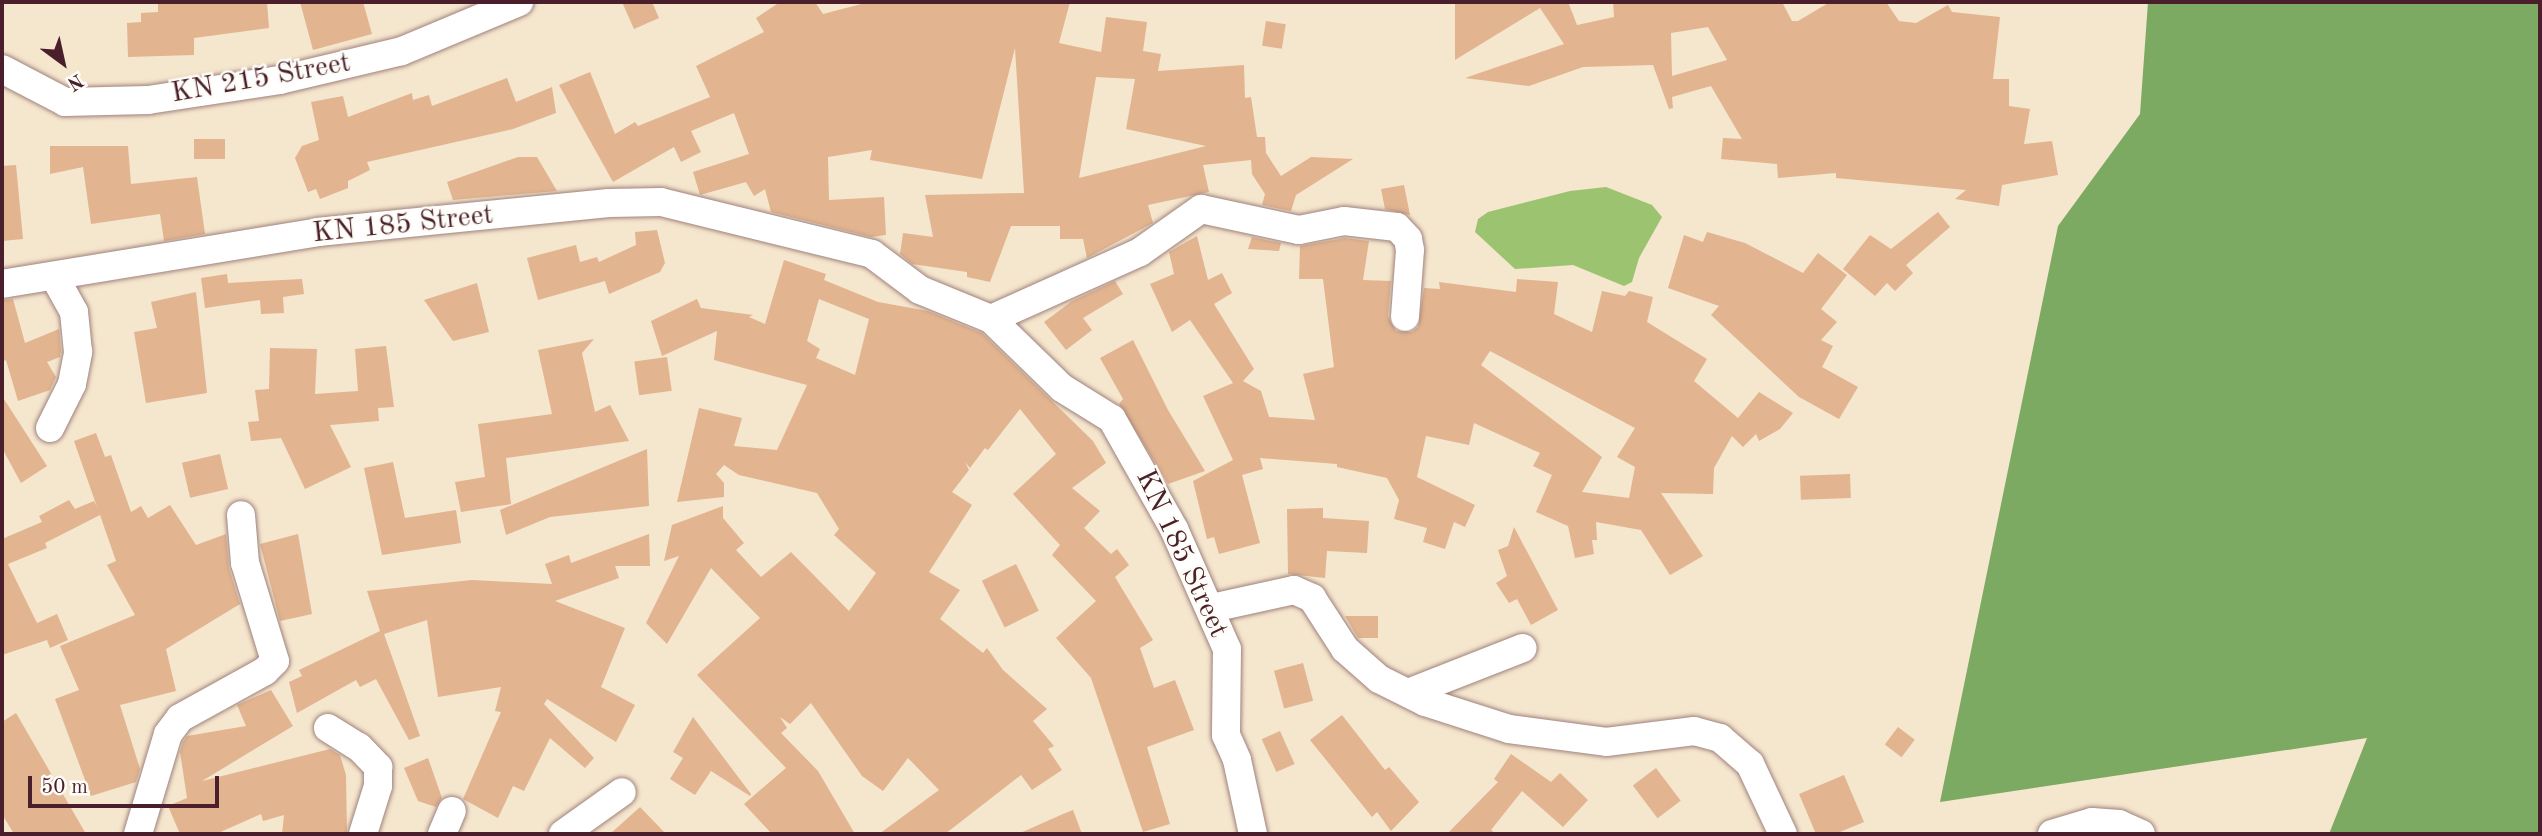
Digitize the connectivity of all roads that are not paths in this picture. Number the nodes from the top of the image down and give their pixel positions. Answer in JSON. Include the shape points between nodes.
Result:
{"nodes":[{"id":1,"x":519,"y":2,"type":"edge"},
{"id":2,"x":2,"y":69,"type":"edge"},
{"id":3,"x":55,"y":278,"type":"junction"},
{"id":4,"x":2,"y":284,"type":"edge"},
{"id":5,"x":1405,"y":317,"type":"dead end"},
{"id":6,"x":991,"y":319,"type":"junction"},
{"id":7,"x":50,"y":428,"type":"dead end"},
{"id":8,"x":241,"y":515,"type":"dead end"},
{"id":9,"x":1212,"y":608,"type":"junction"},
{"id":10,"x":1523,"y":648,"type":"dead end"},
{"id":11,"x":1408,"y":694,"type":"junction"},
{"id":12,"x":328,"y":728,"type":"dead end"},
{"id":13,"x":622,"y":792,"type":"dead end"},
{"id":14,"x":138,"y":834,"type":"edge"},
{"id":15,"x":363,"y":834,"type":"edge"},
{"id":16,"x":563,"y":834,"type":"edge"},
{"id":17,"x":1253,"y":834,"type":"edge"},
{"id":18,"x":1783,"y":834,"type":"edge"},
{"id":19,"x":2052,"y":834,"type":"edge"},
{"id":20,"x":2141,"y":834,"type":"edge"}],
"edges":[{"from":1,"to":2,"type":"street","name":"KN 215 Street","via":[[402,51],[280,80],[148,100],[65,102]]},
{"from":3,"to":4,"type":"street","name":"KN 185 Street"},
{"from":3,"to":6,"type":"street","name":"KN 185 Street","via":[[318,232],[609,203],[661,202],[872,254],[920,290]]},
{"from":3,"to":7,"type":"street","via":[[74,312],[78,352],[72,384]]},
{"from":5,"to":6,"type":"street","via":[[1410,250],[1403,230],[1344,221],[1299,230],[1201,209],[1140,252]]},
{"from":6,"to":9,"type":"street","name":"KN 185 Street","via":[[1062,388],[1112,419]]},
{"from":8,"to":14,"type":"street","via":[[245,563],[275,661],[180,718],[169,734]]},
{"from":9,"to":11,"type":"street","via":[[1294,590],[1312,598],[1325,612],[1345,649],[1379,679]]},
{"from":9,"to":17,"type":"street","name":"KN 185 Street","via":[[1227,649],[1226,735],[1237,760]]},
{"from":10,"to":11,"type":"street"},
{"from":11,"to":18,"type":"street","via":[[1509,729],[1606,742],[1694,731],[1720,738],[1750,764]]},
{"from":12,"to":15,"type":"street","via":[[359,747],[379,767]]},
{"from":13,"to":16,"type":"street"},
{"from":19,"to":20,"type":"street","via":[[2092,822],[2119,824]]}]}
